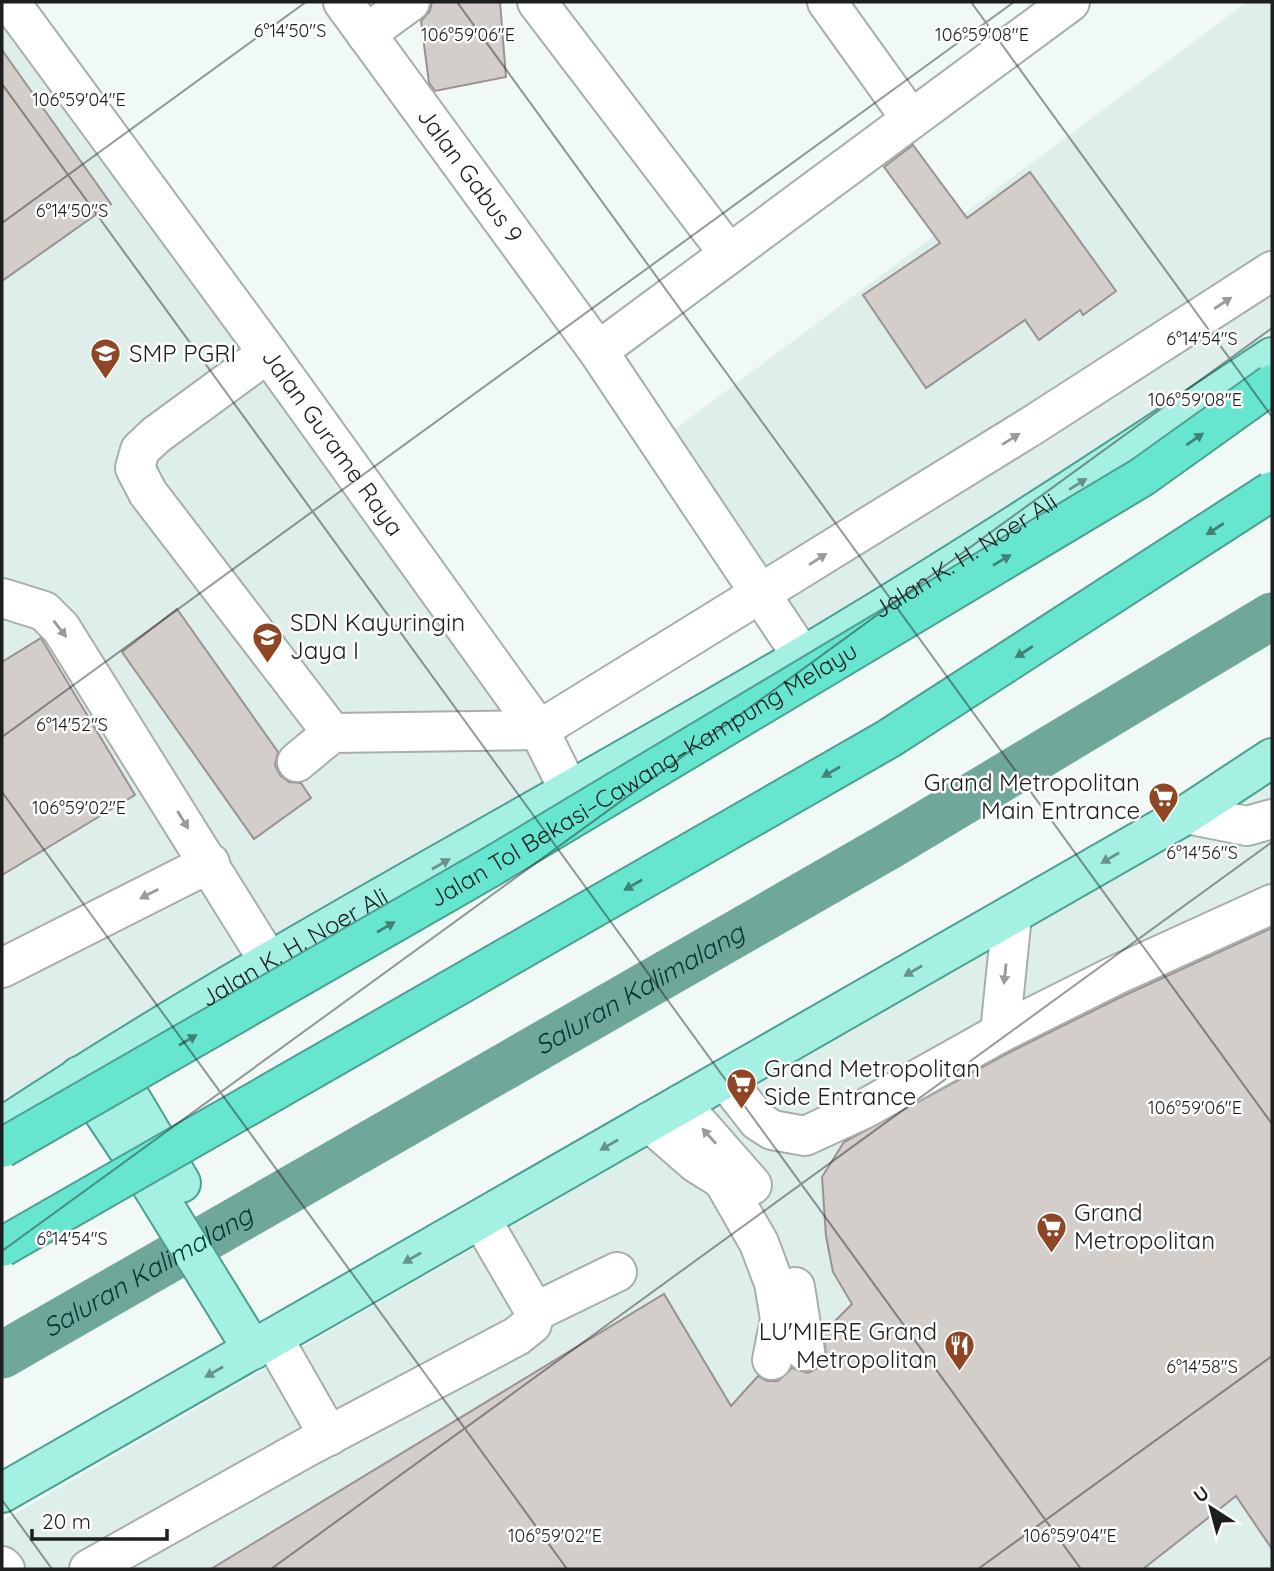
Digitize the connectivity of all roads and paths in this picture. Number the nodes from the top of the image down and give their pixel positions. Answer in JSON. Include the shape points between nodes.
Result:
{"nodes":[{"id":1,"x":10,"y":2,"type":"edge"},
{"id":2,"x":343,"y":2,"type":"edge"},
{"id":3,"x":410,"y":2,"type":"edge"},
{"id":4,"x":537,"y":2,"type":"edge"},
{"id":5,"x":827,"y":2,"type":"edge"},
{"id":6,"x":1070,"y":2,"type":"edge"},
{"id":7,"x":366,"y":34,"type":"junction"},
{"id":8,"x":911,"y":119,"type":"junction"},
{"id":9,"x":729,"y":254,"type":"junction"},
{"id":10,"x":1272,"y":271,"type":"edge"},
{"id":11,"x":598,"y":351,"type":"junction"},
{"id":12,"x":268,"y":353,"type":"junction"},
{"id":13,"x":1272,"y":357,"type":"edge"},
{"id":14,"x":1272,"y":384,"type":"edge"},
{"id":15,"x":1272,"y":491,"type":"edge"},
{"id":16,"x":760,"y":595,"type":"junction"},
{"id":17,"x":2,"y":598,"type":"edge"},
{"id":18,"x":802,"y":656,"type":"junction"},
{"id":19,"x":539,"y":730,"type":"junction"},
{"id":20,"x":332,"y":733,"type":"junction"},
{"id":21,"x":1272,"y":758,"type":"edge"},
{"id":22,"x":297,"y":762,"type":"dead end"},
{"id":23,"x":569,"y":790,"type":"junction"},
{"id":24,"x":1187,"y":814,"type":"junction"},
{"id":25,"x":1272,"y":819,"type":"edge"},
{"id":26,"x":210,"y":863,"type":"junction"},
{"id":27,"x":1272,"y":904,"type":"edge"},
{"id":28,"x":1012,"y":915,"type":"junction"},
{"id":29,"x":270,"y":963,"type":"junction"},
{"id":30,"x":2,"y":968,"type":"edge"},
{"id":31,"x":1000,"y":1033,"type":"junction"},
{"id":32,"x":94,"y":1068,"type":"junction"},
{"id":33,"x":725,"y":1079,"type":"junction"},
{"id":34,"x":665,"y":1113,"type":"junction"},
{"id":35,"x":2,"y":1127,"type":"edge"},
{"id":36,"x":772,"y":1130,"type":"junction"},
{"id":37,"x":2,"y":1148,"type":"edge"},
{"id":38,"x":737,"y":1167,"type":"junction"},
{"id":39,"x":481,"y":1219,"type":"junction"},
{"id":40,"x":2,"y":1247,"type":"edge"},
{"id":41,"x":617,"y":1272,"type":"dead end"},
{"id":42,"x":535,"y":1312,"type":"junction"},
{"id":43,"x":263,"y":1344,"type":"junction"},
{"id":44,"x":319,"y":1441,"type":"junction"},
{"id":45,"x":2,"y":1493,"type":"edge"},
{"id":46,"x":89,"y":1569,"type":"edge"}],
"edges":[{"from":1,"to":12,"type":"street","name":"Jalan Gurame Raya"},
{"from":2,"to":7,"type":"street","name":"Jalan Gabus 9"},
{"from":3,"to":7,"type":"street"},
{"from":4,"to":9,"type":"street"},
{"from":5,"to":8,"type":"street"},
{"from":6,"to":8,"type":"street"},
{"from":7,"to":11,"type":"street","name":"Jalan Gabus 9"},
{"from":8,"to":9,"type":"street"},
{"from":9,"to":11,"type":"street"},
{"from":16,"to":10,"type":"street","one_way":true},
{"from":11,"to":16,"type":"street","name":"Jalan Gabus 9"},
{"from":12,"to":19,"type":"street","name":"Jalan Gurame Raya"},
{"from":12,"to":20,"type":"street","via":[[156,435],[140,450],[135,468],[148,493]]},
{"from":18,"to":13,"type":"main road","name":"Jalan K. H. Noer Ali","one_way":true,"via":[[1114,462]]},
{"from":37,"to":14,"type":"highway","name":"Jalan Tol Bekasi–Cawang–Kampung Melayu","one_way":true,"bridge":true,"via":[[501,860],[1130,484]]},
{"from":15,"to":40,"type":"highway","one_way":true,"bridge":true,"via":[[888,739]]},
{"from":16,"to":18,"type":"street","name":"Jalan Gabus 9"},
{"from":16,"to":19,"type":"street"},
{"from":17,"to":26,"type":"street","one_way":true,"via":[[44,611],[61,628]]},
{"from":18,"to":23,"type":"main road","name":"Jalan K. H. Noer Ali"},
{"from":19,"to":20,"type":"street"},
{"from":19,"to":23,"type":"street","name":"Jalan Gurame Raya"},
{"from":20,"to":22,"type":"street"},
{"from":21,"to":24,"type":"main road"},
{"from":29,"to":23,"type":"main road","name":"Jalan K. H. Noer Ali","one_way":true},
{"from":24,"to":25,"type":"street","via":[[1247,826]]},
{"from":24,"to":28,"type":"main road","one_way":true},
{"from":26,"to":29,"type":"street"},
{"from":26,"to":30,"type":"street","one_way":true},
{"from":27,"to":31,"type":"street"},
{"from":28,"to":31,"type":"street","one_way":true},
{"from":28,"to":33,"type":"main road","one_way":true},
{"from":29,"to":32,"type":"main road","name":"Jalan K. H. Noer Ali"},
{"from":31,"to":36,"type":"street","via":[[866,1108],[805,1136]]},
{"from":32,"to":35,"type":"main road","name":"Jalan K. H. Noer Ali"},
{"from":32,"to":43,"type":"main road"},
{"from":33,"to":34,"type":"main road"},
{"from":33,"to":36,"type":"street","via":[[747,1110]]},
{"from":38,"to":34,"type":"street","one_way":true},
{"from":34,"to":38,"type":"street","via":[[695,1163],[723,1180],[760,1243],[774,1283],[789,1355],[793,1272],[781,1229]]},
{"from":34,"to":39,"type":"main road","one_way":true},
{"from":36,"to":38,"type":"street"},
{"from":39,"to":42,"type":"street"},
{"from":39,"to":43,"type":"main road","one_way":true},
{"from":41,"to":42,"type":"street"},
{"from":42,"to":44,"type":"street","via":[[531,1324],[517,1336]]},
{"from":43,"to":44,"type":"street"},
{"from":43,"to":45,"type":"main road","one_way":true},
{"from":44,"to":46,"type":"street"}]}
